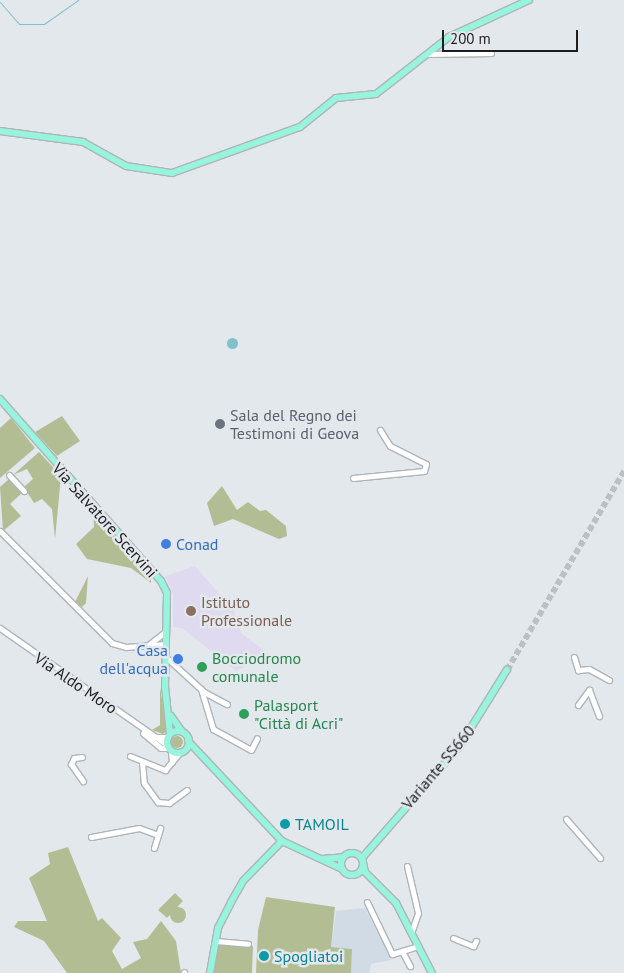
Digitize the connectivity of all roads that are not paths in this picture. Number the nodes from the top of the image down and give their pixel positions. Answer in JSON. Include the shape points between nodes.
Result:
{"nodes":[{"id":1,"x":529,"y":0,"type":"edge"},
{"id":2,"x":491,"y":53,"type":"dead end"},
{"id":3,"x":428,"y":54,"type":"junction"},
{"id":4,"x":0,"y":131,"type":"edge"},
{"id":5,"x":0,"y":399,"type":"edge"},
{"id":6,"x":380,"y":430,"type":"dead end"},
{"id":7,"x":9,"y":475,"type":"dead end"},
{"id":8,"x":353,"y":478,"type":"dead end"},
{"id":9,"x":24,"y":491,"type":"dead end"},
{"id":10,"x":0,"y":531,"type":"edge"},
{"id":11,"x":0,"y":628,"type":"edge"},
{"id":12,"x":166,"y":631,"type":"junction"},
{"id":13,"x":156,"y":641,"type":"junction"},
{"id":14,"x":166,"y":644,"type":"junction"},
{"id":15,"x":147,"y":646,"type":"junction"},
{"id":16,"x":156,"y":648,"type":"junction"},
{"id":17,"x":574,"y":657,"type":"dead end"},
{"id":18,"x":166,"y":658,"type":"junction"},
{"id":19,"x":507,"y":670,"type":"tunnel mouth"},
{"id":20,"x":609,"y":680,"type":"dead end"},
{"id":21,"x":201,"y":689,"type":"junction"},
{"id":22,"x":227,"y":704,"type":"dead end"},
{"id":23,"x":578,"y":705,"type":"dead end"},
{"id":24,"x":171,"y":716,"type":"junction"},
{"id":25,"x":599,"y":716,"type":"dead end"},
{"id":26,"x":130,"y":720,"type":"junction"},
{"id":27,"x":182,"y":732,"type":"junction"},
{"id":28,"x":169,"y":736,"type":"junction"},
{"id":29,"x":153,"y":737,"type":"junction"},
{"id":30,"x":258,"y":738,"type":"dead end"},
{"id":31,"x":188,"y":741,"type":"junction"},
{"id":32,"x":169,"y":748,"type":"junction"},
{"id":33,"x":181,"y":752,"type":"junction"},
{"id":34,"x":130,"y":756,"type":"dead end"},
{"id":35,"x":198,"y":756,"type":"junction"},
{"id":36,"x":82,"y":757,"type":"dead end"},
{"id":37,"x":142,"y":762,"type":"junction"},
{"id":38,"x":172,"y":762,"type":"junction"},
{"id":39,"x":83,"y":781,"type":"dead end"},
{"id":40,"x":188,"y":790,"type":"dead end"},
{"id":41,"x":566,"y":819,"type":"dead end"},
{"id":42,"x":160,"y":828,"type":"dead end"},
{"id":43,"x":158,"y":835,"type":"junction"},
{"id":44,"x":91,"y":837,"type":"dead end"},
{"id":45,"x":282,"y":841,"type":"junction"},
{"id":46,"x":370,"y":844,"type":"junction"},
{"id":47,"x":154,"y":848,"type":"dead end"},
{"id":48,"x":353,"y":853,"type":"junction"},
{"id":49,"x":343,"y":857,"type":"junction"},
{"id":50,"x":600,"y":858,"type":"dead end"},
{"id":51,"x":318,"y":859,"type":"junction"},
{"id":52,"x":362,"y":860,"type":"junction"},
{"id":53,"x":407,"y":866,"type":"dead end"},
{"id":54,"x":342,"y":869,"type":"junction"},
{"id":55,"x":358,"y":873,"type":"junction"},
{"id":56,"x":370,"y":877,"type":"junction"},
{"id":57,"x":367,"y":902,"type":"dead end"},
{"id":58,"x":411,"y":933,"type":"junction"},
{"id":59,"x":453,"y":938,"type":"dead end"},
{"id":60,"x":216,"y":941,"type":"junction"},
{"id":61,"x":476,"y":941,"type":"dead end"},
{"id":62,"x":248,"y":944,"type":"dead end"},
{"id":63,"x":418,"y":946,"type":"junction"},
{"id":64,"x":403,"y":953,"type":"junction"},
{"id":65,"x":410,"y":966,"type":"dead end"},
{"id":66,"x":210,"y":973,"type":"edge"},
{"id":67,"x":432,"y":973,"type":"edge"}],
"edges":[{"from":1,"to":3,"type":"main road","via":[[479,20]]},
{"from":2,"to":3,"type":"street"},
{"from":3,"to":4,"type":"main road","via":[[376,94],[336,98],[300,127],[172,173],[126,166],[83,142]]},
{"from":5,"to":12,"type":"main road","name":"Via Salvatore Scervini","via":[[161,581],[167,593]]},
{"from":6,"to":8,"type":"street","via":[[390,446],[426,464],[424,471]]},
{"from":7,"to":9,"type":"street"},
{"from":10,"to":15,"type":"street","via":[[112,643]]},
{"from":11,"to":26,"type":"street","name":"Via Aldo Moro"},
{"from":12,"to":13,"type":"street"},
{"from":12,"to":14,"type":"main road","name":"Via Salvatore Scervini"},
{"from":13,"to":14,"type":"street"},
{"from":13,"to":15,"type":"street"},
{"from":14,"to":16,"type":"street"},
{"from":14,"to":18,"type":"main road","name":"Via Salvatore Scervini"},
{"from":15,"to":16,"type":"street"},
{"from":16,"to":18,"type":"street"},
{"from":17,"to":20,"type":"street","via":[[578,670],[589,669]]},
{"from":18,"to":21,"type":"street"},
{"from":18,"to":24,"type":"main road","name":"Via Salvatore Scervini"},
{"from":19,"to":46,"type":"main road","name":"Variante SS660","via":[[459,747]]},
{"from":21,"to":22,"type":"street"},
{"from":21,"to":30,"type":"street","via":[[213,729],[251,750]]},
{"from":23,"to":25,"type":"street","via":[[589,690]]},
{"from":24,"to":27,"type":"main road"},
{"from":24,"to":28,"type":"main road","name":"Via Salvatore Scervini"},
{"from":26,"to":29,"type":"street","name":"Via Aldo Moro"},
{"from":26,"to":32,"type":"street","via":[[154,743]]},
{"from":27,"to":28,"type":"main road"},
{"from":27,"to":31,"type":"main road"},
{"from":28,"to":29,"type":"street"},
{"from":28,"to":32,"type":"main road"},
{"from":29,"to":32,"type":"street","name":"Via Aldo Moro"},
{"from":31,"to":33,"type":"main road"},
{"from":31,"to":35,"type":"main road"},
{"from":32,"to":33,"type":"main road"},
{"from":32,"to":38,"type":"street"},
{"from":33,"to":35,"type":"main road"},
{"from":33,"to":38,"type":"street"},
{"from":34,"to":37,"type":"street"},
{"from":35,"to":45,"type":"main road","via":[[227,778]]},
{"from":36,"to":39,"type":"street","via":[[74,758],[71,764]]},
{"from":37,"to":38,"type":"street","via":[[158,770]]},
{"from":37,"to":40,"type":"street","via":[[144,783],[158,802],[169,803]]},
{"from":41,"to":50,"type":"street"},
{"from":42,"to":43,"type":"street"},
{"from":43,"to":44,"type":"street","via":[[139,828]]},
{"from":43,"to":47,"type":"street"},
{"from":45,"to":51,"type":"main road"},
{"from":45,"to":60,"type":"main road","via":[[243,882]]},
{"from":46,"to":48,"type":"main road"},
{"from":46,"to":52,"type":"main road","name":"Variante SS660"},
{"from":48,"to":49,"type":"main road"},
{"from":48,"to":52,"type":"main road"},
{"from":49,"to":51,"type":"main road"},
{"from":49,"to":54,"type":"main road"},
{"from":51,"to":54,"type":"main road"},
{"from":52,"to":55,"type":"main road"},
{"from":52,"to":56,"type":"main road"},
{"from":53,"to":58,"type":"street","via":[[418,913]]},
{"from":54,"to":55,"type":"main road","via":[[349,874]]},
{"from":55,"to":56,"type":"main road"},
{"from":56,"to":58,"type":"main road","via":[[396,903]]},
{"from":57,"to":64,"type":"street","via":[[392,954]]},
{"from":58,"to":63,"type":"main road"},
{"from":59,"to":61,"type":"street","via":[[473,946]]},
{"from":60,"to":62,"type":"street"},
{"from":60,"to":66,"type":"main road"},
{"from":63,"to":64,"type":"street"},
{"from":63,"to":67,"type":"main road"},
{"from":64,"to":65,"type":"street"}]}
